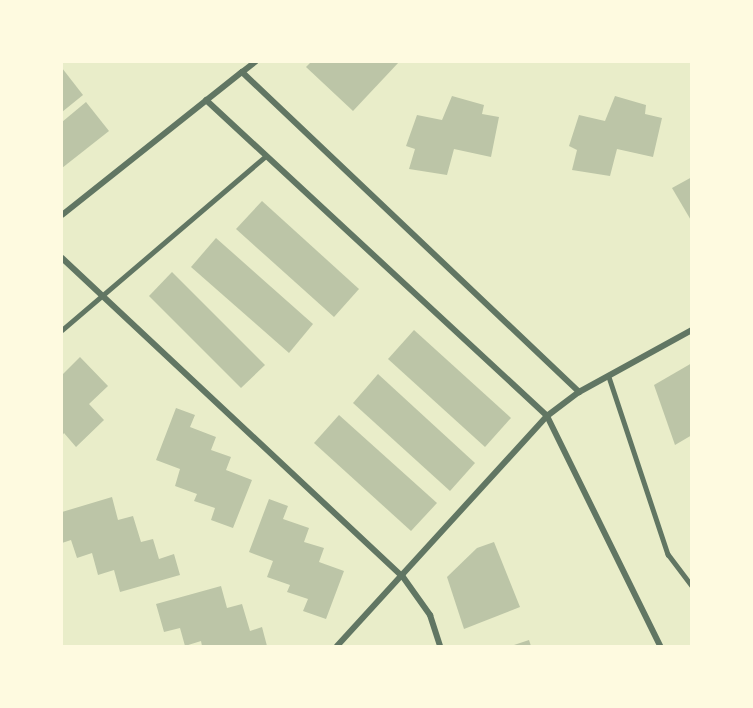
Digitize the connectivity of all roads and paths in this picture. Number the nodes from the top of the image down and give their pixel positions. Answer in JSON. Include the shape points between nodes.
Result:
{"nodes":[{"id":1,"x":255,"y":62,"type":"edge"},
{"id":2,"x":242,"y":72,"type":"junction"},
{"id":3,"x":206,"y":100,"type":"junction"},
{"id":4,"x":266,"y":156,"type":"junction"},
{"id":5,"x":62,"y":215,"type":"edge"},
{"id":6,"x":62,"y":258,"type":"edge"},
{"id":7,"x":101,"y":298,"type":"junction"},
{"id":8,"x":62,"y":330,"type":"edge"},
{"id":9,"x":692,"y":330,"type":"edge"},
{"id":10,"x":609,"y":377,"type":"junction"},
{"id":11,"x":579,"y":392,"type":"junction"},
{"id":12,"x":547,"y":416,"type":"junction"},
{"id":13,"x":403,"y":577,"type":"junction"},
{"id":14,"x":692,"y":586,"type":"edge"},
{"id":15,"x":337,"y":646,"type":"edge"},
{"id":16,"x":440,"y":646,"type":"edge"},
{"id":17,"x":660,"y":646,"type":"edge"}],
"edges":[{"from":1,"to":2,"type":"street"},
{"from":2,"to":3,"type":"street"},
{"from":2,"to":11,"type":"street"},
{"from":3,"to":4,"type":"street"},
{"from":3,"to":5,"type":"street"},
{"from":4,"to":7,"type":"lane"},
{"from":4,"to":12,"type":"street"},
{"from":6,"to":7,"type":"street"},
{"from":7,"to":8,"type":"lane"},
{"from":7,"to":13,"type":"street"},
{"from":9,"to":10,"type":"street"},
{"from":10,"to":11,"type":"street"},
{"from":10,"to":14,"type":"lane","via":[[668,554]]},
{"from":11,"to":12,"type":"street"},
{"from":12,"to":13,"type":"street"},
{"from":12,"to":17,"type":"street"},
{"from":13,"to":15,"type":"street"},
{"from":13,"to":16,"type":"street","via":[[430,615]]}]}
